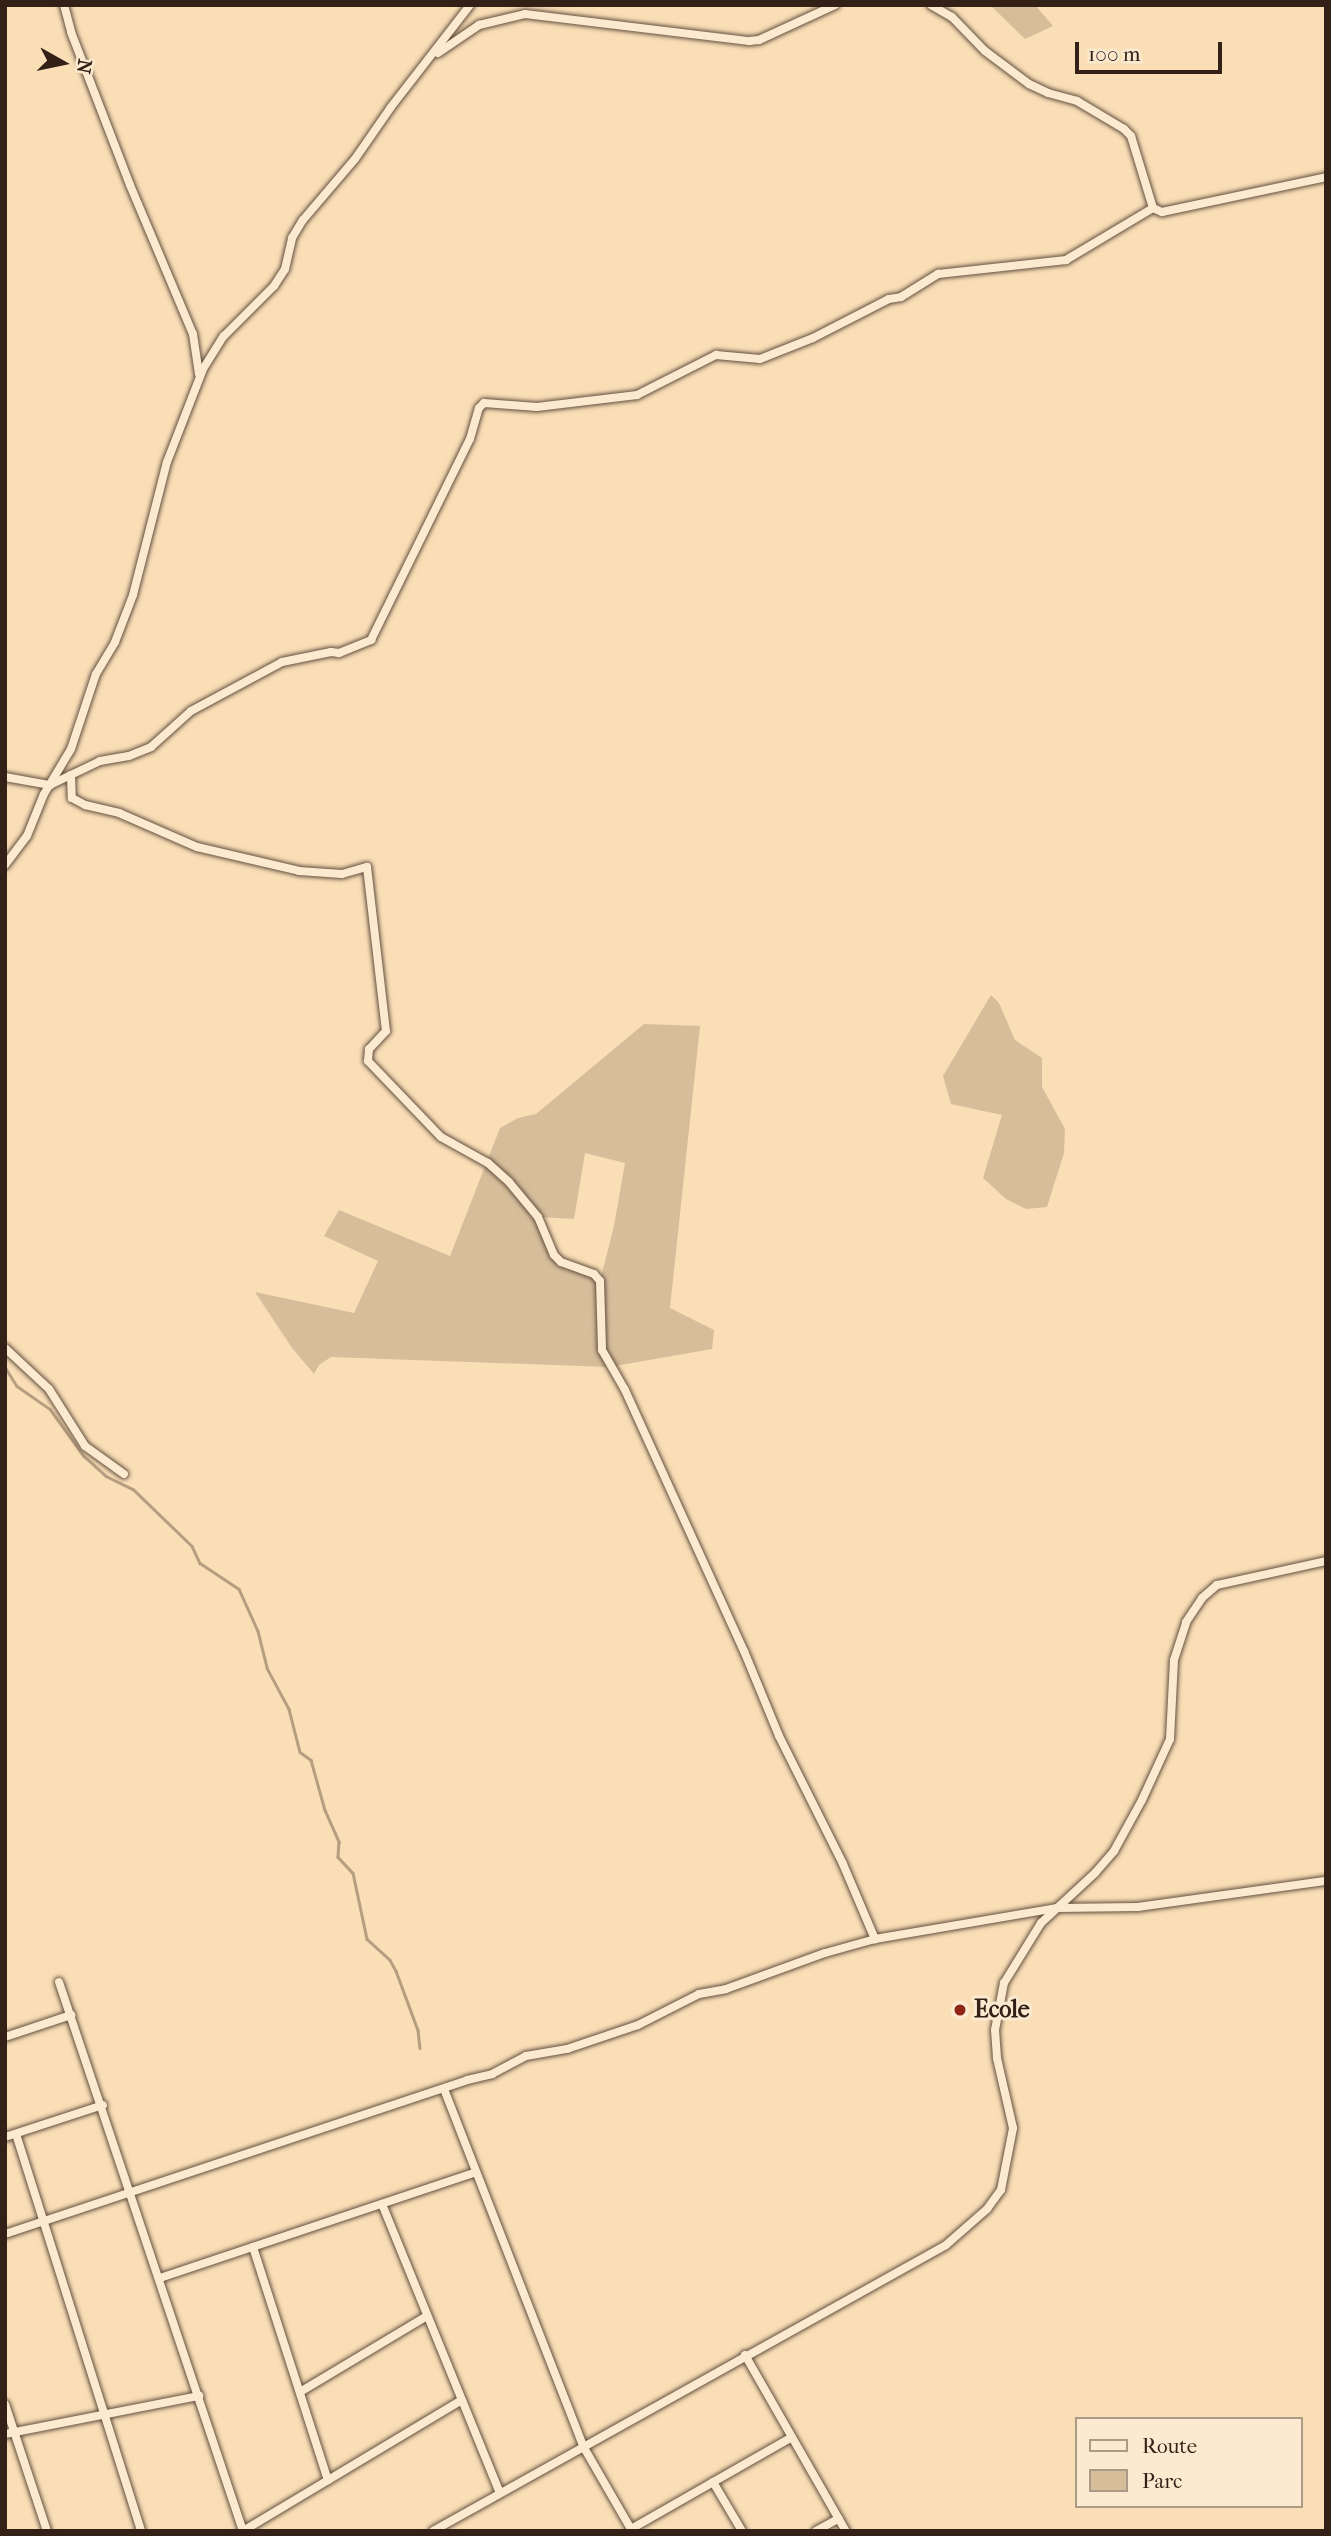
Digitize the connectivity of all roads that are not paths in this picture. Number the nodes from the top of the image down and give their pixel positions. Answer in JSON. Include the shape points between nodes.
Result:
{"nodes":[{"id":1,"x":64,"y":5,"type":"edge"},
{"id":2,"x":470,"y":5,"type":"edge"},
{"id":3,"x":835,"y":5,"type":"edge"},
{"id":4,"x":931,"y":5,"type":"edge"},
{"id":5,"x":429,"y":60,"type":"junction"},
{"id":6,"x":1326,"y":177,"type":"edge"},
{"id":7,"x":1153,"y":208,"type":"junction"},
{"id":8,"x":199,"y":380,"type":"junction"},
{"id":9,"x":71,"y":775,"type":"junction"},
{"id":10,"x":5,"y":777,"type":"edge"},
{"id":11,"x":50,"y":785,"type":"junction"},
{"id":12,"x":5,"y":865,"type":"edge"},
{"id":13,"x":5,"y":1348,"type":"edge"},
{"id":14,"x":124,"y":1474,"type":"dead end"},
{"id":15,"x":1326,"y":1561,"type":"edge"},
{"id":16,"x":1326,"y":1881,"type":"edge"},
{"id":17,"x":1057,"y":1908,"type":"junction"},
{"id":18,"x":875,"y":1939,"type":"junction"},
{"id":19,"x":59,"y":1982,"type":"dead end"},
{"id":20,"x":71,"y":2015,"type":"junction"},
{"id":21,"x":5,"y":2037,"type":"edge"},
{"id":22,"x":444,"y":2089,"type":"junction"},
{"id":23,"x":103,"y":2105,"type":"junction"},
{"id":24,"x":16,"y":2134,"type":"junction"},
{"id":25,"x":5,"y":2137,"type":"edge"},
{"id":26,"x":477,"y":2172,"type":"junction"},
{"id":27,"x":131,"y":2192,"type":"junction"},
{"id":28,"x":382,"y":2204,"type":"junction"},
{"id":29,"x":44,"y":2221,"type":"junction"},
{"id":30,"x":5,"y":2234,"type":"edge"},
{"id":31,"x":254,"y":2247,"type":"junction"},
{"id":32,"x":160,"y":2278,"type":"junction"},
{"id":33,"x":427,"y":2316,"type":"junction"},
{"id":34,"x":745,"y":2355,"type":"junction"},
{"id":35,"x":300,"y":2392,"type":"junction"},
{"id":36,"x":199,"y":2396,"type":"junction"},
{"id":37,"x":462,"y":2400,"type":"junction"},
{"id":38,"x":5,"y":2404,"type":"edge"},
{"id":39,"x":105,"y":2415,"type":"junction"},
{"id":40,"x":10,"y":2433,"type":"edge"},
{"id":41,"x":792,"y":2437,"type":"junction"},
{"id":42,"x":583,"y":2446,"type":"junction"},
{"id":43,"x":328,"y":2480,"type":"junction"},
{"id":44,"x":713,"y":2482,"type":"junction"},
{"id":45,"x":500,"y":2493,"type":"junction"},
{"id":46,"x":839,"y":2518,"type":"junction"},
{"id":47,"x":631,"y":2530,"type":"edge"},
{"id":48,"x":47,"y":2531,"type":"edge"},
{"id":49,"x":141,"y":2531,"type":"edge"},
{"id":50,"x":243,"y":2531,"type":"edge"},
{"id":51,"x":433,"y":2531,"type":"edge"},
{"id":52,"x":741,"y":2531,"type":"edge"},
{"id":53,"x":816,"y":2531,"type":"edge"},
{"id":54,"x":846,"y":2531,"type":"edge"}],
"edges":[{"from":1,"to":8,"type":"street","via":[[81,60],[193,334]]},
{"from":2,"to":5,"type":"street"},
{"from":3,"to":5,"type":"street","via":[[749,41],[525,14],[479,25]]},
{"from":4,"to":7,"type":"street","via":[[952,16],[985,51],[1028,84],[1077,101],[1124,129],[1131,136]]},
{"from":5,"to":8,"type":"street","via":[[303,220],[274,286],[224,336]]},
{"from":6,"to":7,"type":"street","via":[[1178,210]]},
{"from":7,"to":9,"type":"street","via":[[1066,260],[938,274],[901,297],[813,338],[760,359],[716,355],[637,395],[537,407],[484,402],[371,640],[339,653],[282,662],[191,711],[151,747],[100,761]]},
{"from":8,"to":11,"type":"street","via":[[167,461],[133,595],[115,642],[96,674],[71,749]]},
{"from":9,"to":11,"type":"street"},
{"from":9,"to":18,"type":"street","via":[[72,798],[197,847],[299,871],[342,874],[367,867],[386,1031],[369,1049],[368,1061],[441,1137],[488,1163],[509,1182],[538,1217],[561,1262],[594,1274],[600,1282],[605,1359],[625,1390]]},
{"from":10,"to":11,"type":"street"},
{"from":11,"to":12,"type":"street","via":[[27,836]]},
{"from":13,"to":14,"type":"street","via":[[49,1389],[85,1446]]},
{"from":15,"to":17,"type":"street","via":[[1239,1577],[1217,1585],[1202,1598],[1186,1622],[1174,1660],[1170,1739],[1164,1754],[1114,1851]]},
{"from":16,"to":17,"type":"street","via":[[1138,1907]]},
{"from":17,"to":18,"type":"street"},
{"from":17,"to":34,"type":"street","via":[[1041,1923],[1004,1983],[995,2030],[1013,2128],[1001,2190],[946,2245]]},
{"from":18,"to":22,"type":"street","via":[[726,1990],[699,1994],[638,2025],[567,2049],[526,2056],[492,2074]]},
{"from":19,"to":20,"type":"street"},
{"from":20,"to":21,"type":"street"},
{"from":20,"to":23,"type":"street"},
{"from":22,"to":26,"type":"street"},
{"from":22,"to":27,"type":"street"},
{"from":23,"to":24,"type":"street"},
{"from":23,"to":27,"type":"street"},
{"from":24,"to":25,"type":"street"},
{"from":24,"to":29,"type":"street"},
{"from":26,"to":28,"type":"street"},
{"from":26,"to":42,"type":"street"},
{"from":27,"to":29,"type":"street"},
{"from":27,"to":32,"type":"street"},
{"from":28,"to":31,"type":"street"},
{"from":28,"to":33,"type":"street"},
{"from":29,"to":30,"type":"street"},
{"from":29,"to":39,"type":"street"},
{"from":31,"to":32,"type":"street"},
{"from":31,"to":35,"type":"street"},
{"from":32,"to":36,"type":"street"},
{"from":33,"to":35,"type":"street"},
{"from":33,"to":37,"type":"street"},
{"from":34,"to":41,"type":"street"},
{"from":34,"to":42,"type":"street"},
{"from":35,"to":43,"type":"street"},
{"from":36,"to":39,"type":"street"},
{"from":36,"to":50,"type":"street"},
{"from":37,"to":43,"type":"street"},
{"from":37,"to":45,"type":"street"},
{"from":38,"to":40,"type":"street"},
{"from":39,"to":40,"type":"street"},
{"from":39,"to":49,"type":"street"},
{"from":40,"to":48,"type":"street"},
{"from":41,"to":44,"type":"street"},
{"from":41,"to":46,"type":"street"},
{"from":42,"to":45,"type":"street"},
{"from":42,"to":47,"type":"street"},
{"from":43,"to":50,"type":"street"},
{"from":44,"to":47,"type":"street"},
{"from":44,"to":52,"type":"street"},
{"from":45,"to":51,"type":"street"},
{"from":46,"to":53,"type":"street"},
{"from":46,"to":54,"type":"street"}]}
